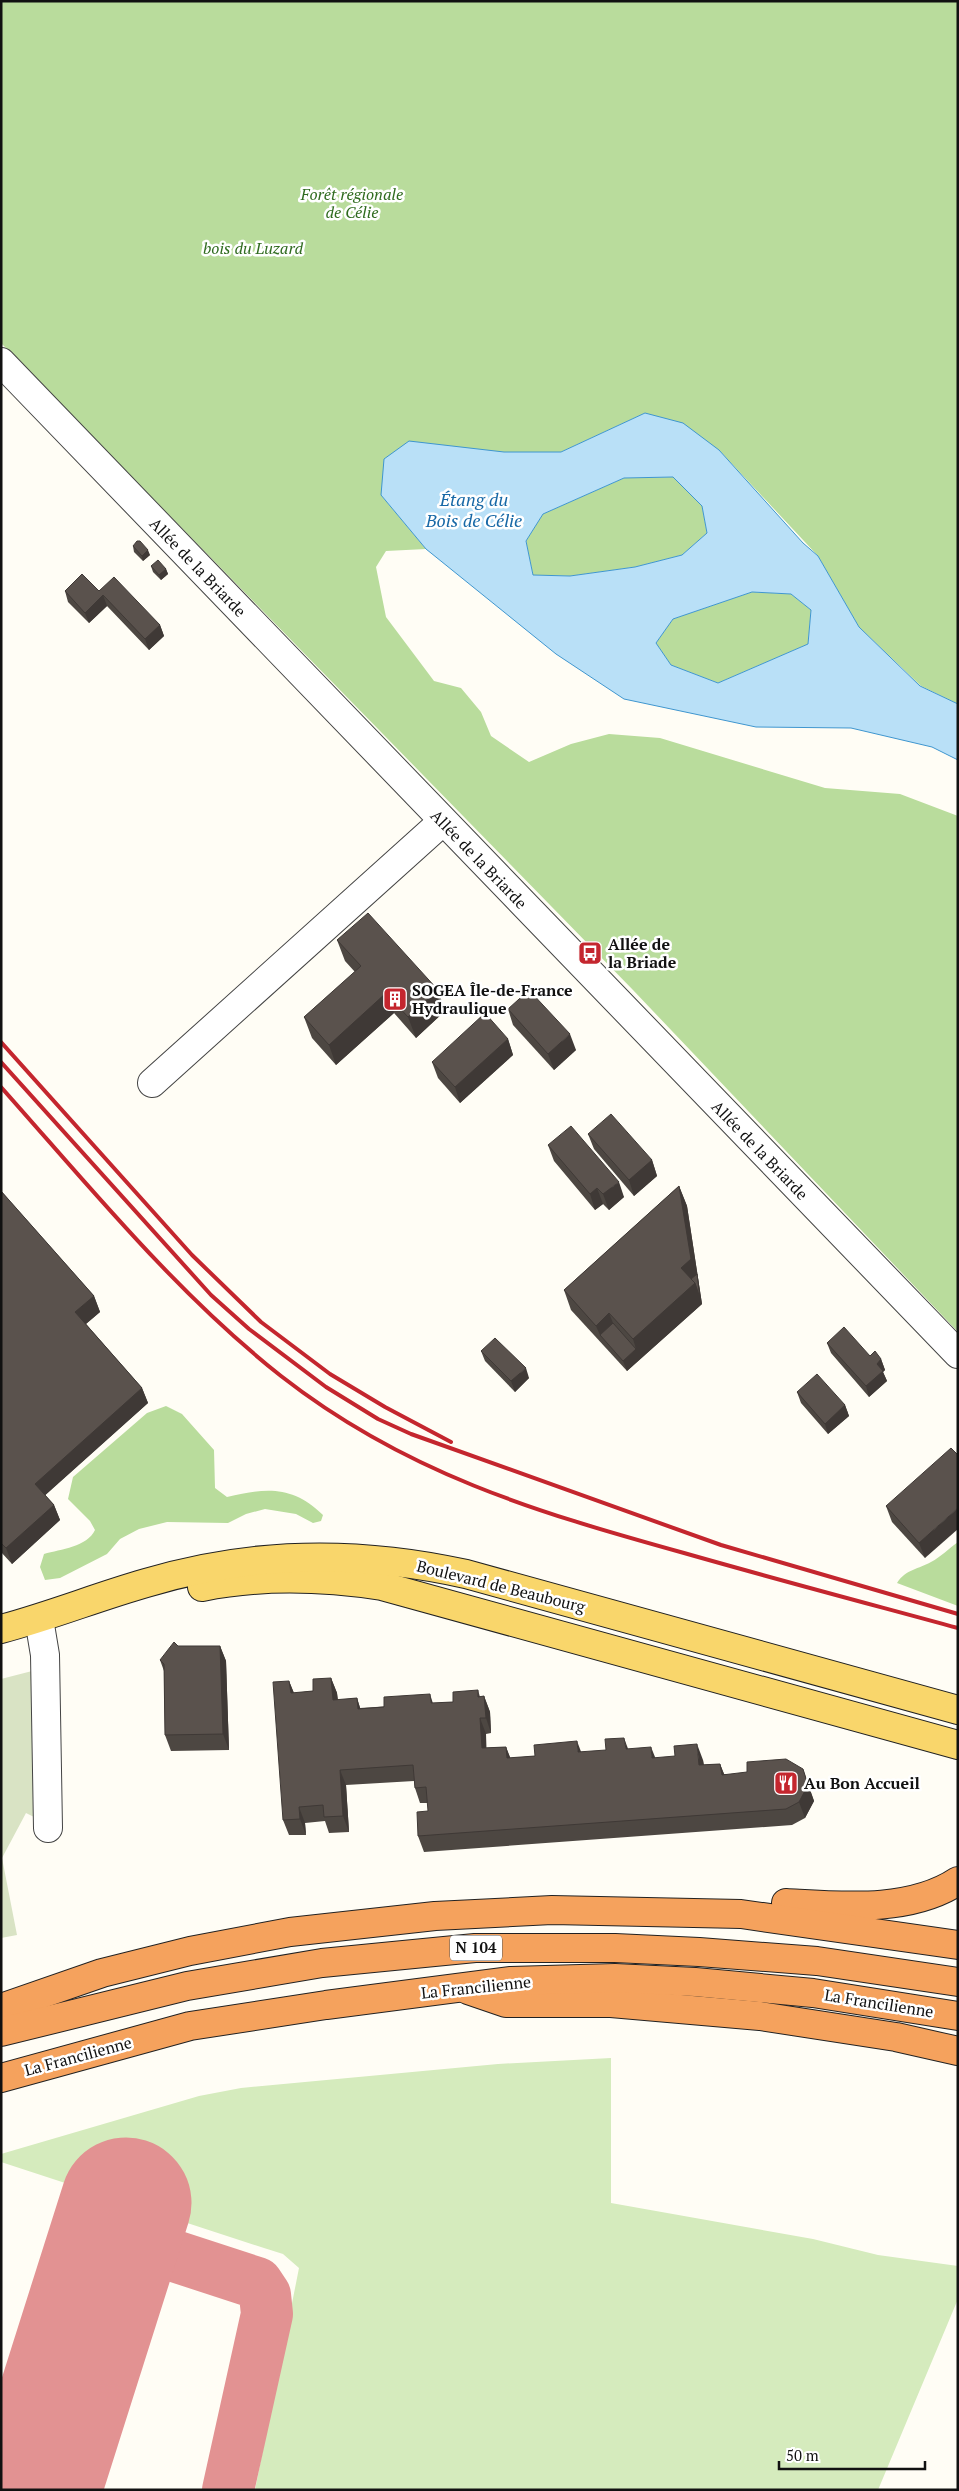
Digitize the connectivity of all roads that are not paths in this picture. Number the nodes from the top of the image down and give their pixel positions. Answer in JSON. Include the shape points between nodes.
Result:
{"nodes":[{"id":1,"x":1,"y":362,"type":"edge"},
{"id":2,"x":442,"y":822,"type":"junction"},
{"id":3,"x":152,"y":1083,"type":"dead end"},
{"id":4,"x":958,"y":1354,"type":"edge"},
{"id":5,"x":39,"y":1619,"type":"junction"},
{"id":6,"x":1,"y":1629,"type":"edge"},
{"id":7,"x":958,"y":1710,"type":"edge"},
{"id":8,"x":958,"y":1745,"type":"edge"},
{"id":9,"x":48,"y":1828,"type":"dead end"},
{"id":10,"x":958,"y":1881,"type":"edge"},
{"id":11,"x":741,"y":1914,"type":"junction"},
{"id":12,"x":958,"y":1945,"type":"edge"},
{"id":13,"x":958,"y":1982,"type":"edge"},
{"id":14,"x":462,"y":1988,"type":"junction"},
{"id":15,"x":1,"y":2008,"type":"edge"},
{"id":16,"x":958,"y":2016,"type":"edge"},
{"id":17,"x":1,"y":2032,"type":"edge"},
{"id":18,"x":958,"y":2051,"type":"edge"},
{"id":19,"x":1,"y":2078,"type":"edge"}],
"edges":[{"from":1,"to":2,"type":"street","name":"Allée de la Briarde"},
{"from":2,"to":3,"type":"street"},
{"from":2,"to":4,"type":"street","name":"Allée de la Briarde"},
{"from":5,"to":6,"type":"main road","name":"Boulevard de Beaubourg"},
{"from":5,"to":7,"type":"main road","name":"Boulevard de Beaubourg","via":[[146,1583],[250,1560],[374,1558],[466,1574]]},
{"from":5,"to":8,"type":"main road","name":"Boulevard de Beaubourg","via":[[103,1610],[217,1584],[272,1579],[345,1580],[416,1594]]},
{"from":5,"to":9,"type":"street","via":[[45,1655]]},
{"from":10,"to":11,"type":"highway","via":[[938,1893],[918,1899],[858,1904],[772,1903]]},
{"from":11,"to":12,"type":"highway"},
{"from":11,"to":15,"type":"highway","via":[[552,1910],[435,1916],[290,1932],[190,1951],[102,1973]]},
{"from":13,"to":17,"type":"highway","name":"La Francilienne","number":"N 104","via":[[818,1960],[615,1948],[475,1948],[322,1964],[187,1986]]},
{"from":14,"to":16,"type":"highway","name":"La Francilienne","number":"N 104","via":[[520,1981],[615,1978],[813,1993]]},
{"from":14,"to":18,"type":"highway","via":[[506,2003],[611,2003],[760,2016],[896,2037]]},
{"from":14,"to":19,"type":"highway","name":"La Francilienne","number":"N 104","via":[[326,2004],[190,2026]]}]}
